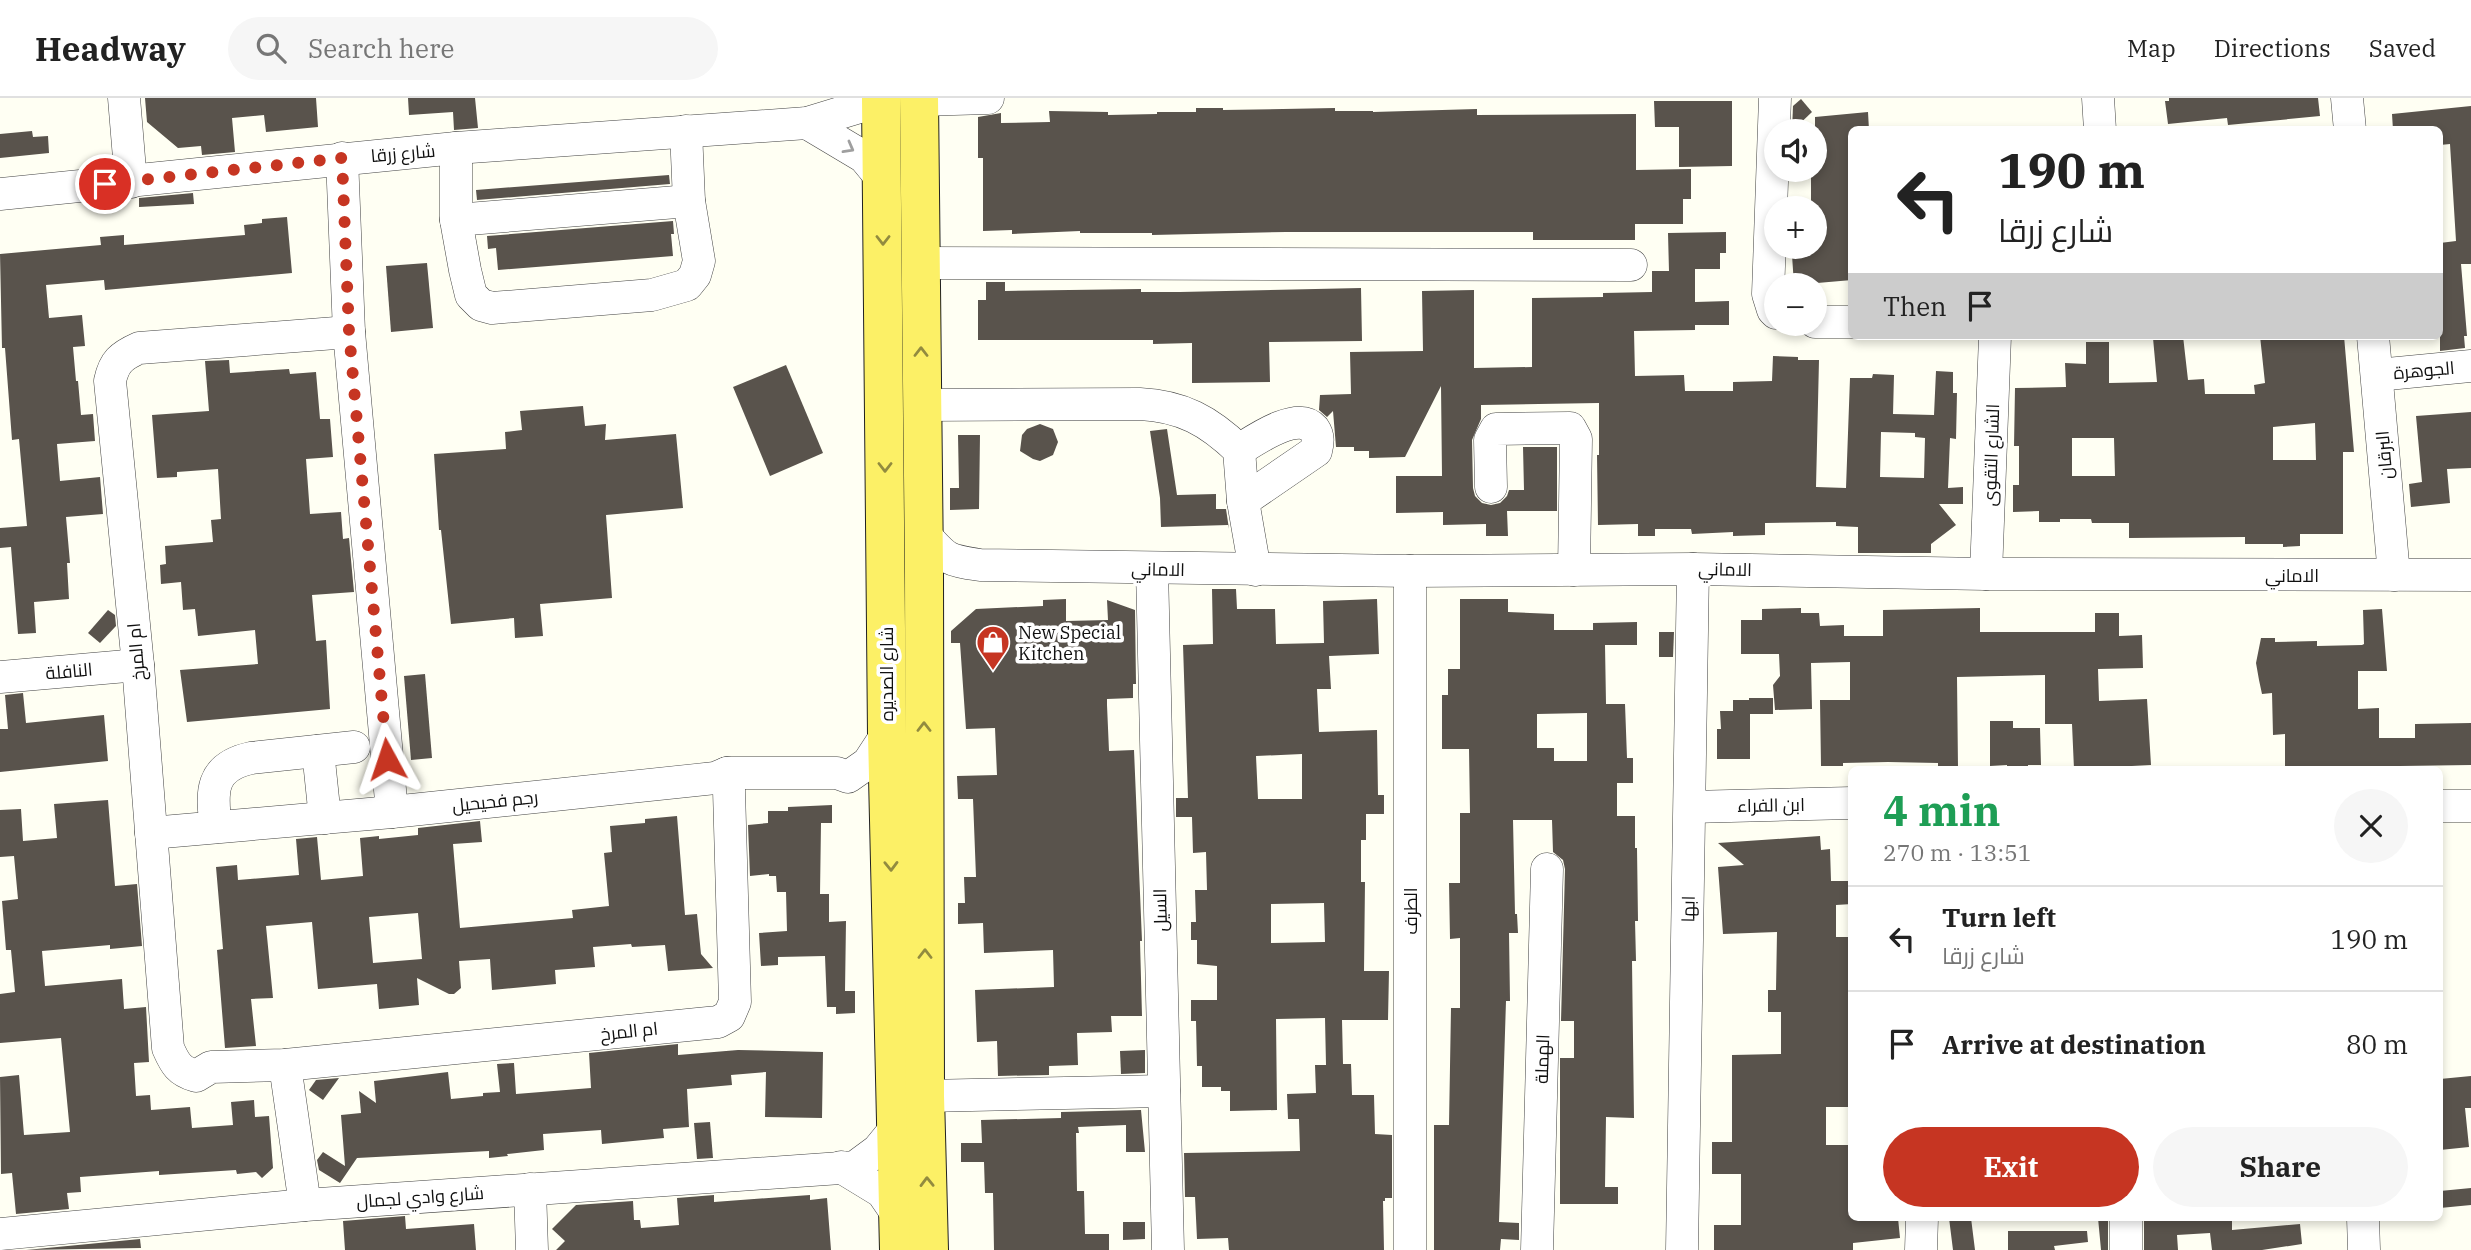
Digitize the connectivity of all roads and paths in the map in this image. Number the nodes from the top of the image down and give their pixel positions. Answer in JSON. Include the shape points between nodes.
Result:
{"nodes":[{"id":1,"x":124,"y":98,"type":"edge"},
{"id":2,"x":869,"y":98,"type":"edge"},
{"id":3,"x":881,"y":98,"type":"edge"},
{"id":4,"x":988,"y":98,"type":"edge"},
{"id":5,"x":1774,"y":98,"type":"edge"},
{"id":6,"x":2098,"y":98,"type":"edge"},
{"id":7,"x":2347,"y":98,"type":"edge"},
{"id":8,"x":919,"y":99,"type":"edge"},
{"id":9,"x":807,"y":123,"type":"junction"},
{"id":10,"x":2100,"y":126,"type":"edge"},
{"id":11,"x":2350,"y":126,"type":"edge"},
{"id":12,"x":686,"y":131,"type":"junction"},
{"id":13,"x":456,"y":148,"type":"junction"},
{"id":14,"x":342,"y":158,"type":"junction"},
{"id":15,"x":883,"y":180,"type":"junction"},
{"id":16,"x":131,"y":182,"type":"junction"},
{"id":17,"x":0,"y":194,"type":"edge"},
{"id":18,"x":689,"y":201,"type":"junction"},
{"id":19,"x":456,"y":220,"type":"junction"},
{"id":20,"x":920,"y":263,"type":"junction"},
{"id":21,"x":1631,"y":265,"type":"dead end"},
{"id":22,"x":1769,"y":273,"type":"edge"},
{"id":23,"x":1827,"y":322,"type":"edge"},
{"id":24,"x":1848,"y":322,"type":"edge"},
{"id":25,"x":349,"y":332,"type":"junction"},
{"id":26,"x":1995,"y":340,"type":"edge"},
{"id":27,"x":2373,"y":340,"type":"edge"},
{"id":28,"x":2471,"y":366,"type":"edge"},
{"id":29,"x":2377,"y":375,"type":"junction"},
{"id":30,"x":922,"y":405,"type":"junction"},
{"id":31,"x":1239,"y":450,"type":"junction"},
{"id":32,"x":1491,"y":487,"type":"dead end"},
{"id":33,"x":1243,"y":501,"type":"junction"},
{"id":34,"x":923,"y":533,"type":"junction"},
{"id":35,"x":980,"y":565,"type":"junction"},
{"id":36,"x":1152,"y":569,"type":"junction"},
{"id":37,"x":1693,"y":569,"type":"junction"},
{"id":38,"x":1255,"y":570,"type":"junction"},
{"id":39,"x":1574,"y":570,"type":"junction"},
{"id":40,"x":1410,"y":571,"type":"junction"},
{"id":41,"x":1986,"y":574,"type":"junction"},
{"id":42,"x":2393,"y":575,"type":"junction"},
{"id":43,"x":2471,"y":575,"type":"edge"},
{"id":44,"x":924,"y":598,"type":"junction"},
{"id":45,"x":138,"y":665,"type":"junction"},
{"id":46,"x":0,"y":677,"type":"edge"},
{"id":47,"x":887,"y":734,"type":"junction"},
{"id":48,"x":354,"y":747,"type":"dead end"},
{"id":49,"x":318,"y":751,"type":"junction"},
{"id":50,"x":727,"y":773,"type":"junction"},
{"id":51,"x":837,"y":774,"type":"junction"},
{"id":52,"x":1848,"y":803,"type":"edge"},
{"id":53,"x":2443,"y":806,"type":"edge"},
{"id":54,"x":2471,"y":806,"type":"edge"},
{"id":55,"x":1690,"y":807,"type":"junction"},
{"id":56,"x":391,"y":812,"type":"junction"},
{"id":57,"x":325,"y":818,"type":"junction"},
{"id":58,"x":891,"y":821,"type":"junction"},
{"id":59,"x":216,"y":827,"type":"junction"},
{"id":60,"x":151,"y":833,"type":"junction"},
{"id":61,"x":1547,"y":869,"type":"dead end"},
{"id":62,"x":285,"y":1065,"type":"junction"},
{"id":63,"x":1164,"y":1091,"type":"junction"},
{"id":64,"x":925,"y":1096,"type":"junction"},
{"id":65,"x":896,"y":1128,"type":"junction"},
{"id":66,"x":841,"y":1167,"type":"junction"},
{"id":67,"x":530,"y":1189,"type":"junction"},
{"id":68,"x":305,"y":1205,"type":"junction"},
{"id":69,"x":1922,"y":1221,"type":"edge"},
{"id":70,"x":2126,"y":1221,"type":"edge"},
{"id":71,"x":2362,"y":1221,"type":"edge"},
{"id":72,"x":0,"y":1234,"type":"edge"},
{"id":73,"x":899,"y":1234,"type":"edge"},
{"id":74,"x":532,"y":1250,"type":"edge"},
{"id":75,"x":929,"y":1250,"type":"edge"},
{"id":76,"x":1168,"y":1250,"type":"edge"},
{"id":77,"x":1410,"y":1250,"type":"edge"},
{"id":78,"x":1537,"y":1250,"type":"edge"},
{"id":79,"x":1682,"y":1250,"type":"edge"},
{"id":80,"x":1921,"y":1250,"type":"edge"},
{"id":81,"x":2126,"y":1250,"type":"edge"},
{"id":82,"x":2364,"y":1250,"type":"edge"}],
"edges":[{"from":1,"to":16,"type":"street"},
{"from":2,"to":9,"type":"street","name":"شارع زرقا","via":[[863,106]]},
{"from":3,"to":15,"type":"main road","name":"شارع الصديره"},
{"from":4,"to":8,"type":"street"},
{"from":5,"to":22,"type":"street"},
{"from":6,"to":10,"type":"street"},
{"from":7,"to":11,"type":"street"},
{"from":8,"to":20,"type":"main road"},
{"from":9,"to":12,"type":"street","name":"شارع زرقا"},
{"from":9,"to":15,"type":"street","one_way":true,"via":[[864,157]]},
{"from":12,"to":13,"type":"street","name":"شارع زرقا"},
{"from":12,"to":18,"type":"street"},
{"from":13,"to":14,"type":"street","name":"شارع زرقا"},
{"from":13,"to":19,"type":"street"},
{"from":14,"to":16,"type":"street","name":"شارع زرقا"},
{"from":14,"to":25,"type":"street"},
{"from":15,"to":47,"type":"main road","name":"شارع الصديره","one_way":true},
{"from":16,"to":17,"type":"street","name":"شارع زرقا"},
{"from":18,"to":19,"type":"street"},
{"from":18,"to":19,"type":"street","via":[[699,261],[695,275],[687,285],[652,295],[492,308],[481,305],[471,295]]},
{"from":20,"to":21,"type":"street"},
{"from":30,"to":20,"type":"main road","one_way":true},
{"from":23,"to":24,"type":"street"},
{"from":25,"to":45,"type":"street","name":"ام المرخ","via":[[146,347],[124,355],[113,366],[110,381]]},
{"from":25,"to":56,"type":"street"},
{"from":26,"to":41,"type":"street","name":"الشارع التقوى"},
{"from":27,"to":29,"type":"street","name":"البرقان"},
{"from":28,"to":29,"type":"street","name":"الجوهرة"},
{"from":29,"to":42,"type":"street","name":"البرقان"},
{"from":30,"to":31,"type":"street","via":[[1164,405],[1186,412]]},
{"from":30,"to":34,"type":"main road"},
{"from":31,"to":33,"type":"street"},
{"from":31,"to":33,"type":"street","via":[[1282,426],[1300,422],[1314,429],[1318,438],[1316,451]]},
{"from":32,"to":39,"type":"street","via":[[1490,440],[1496,429],[1570,428],[1576,439]]},
{"from":33,"to":38,"type":"street"},
{"from":34,"to":35,"type":"street","name":"الاماني","via":[[952,561]]},
{"from":34,"to":44,"type":"main road"},
{"from":35,"to":36,"type":"street","name":"الاماني"},
{"from":35,"to":44,"type":"street","name":"الاماني","via":[[955,574]]},
{"from":36,"to":38,"type":"street","name":"الاماني"},
{"from":36,"to":63,"type":"street","name":"السيل"},
{"from":37,"to":39,"type":"street","name":"الاماني"},
{"from":37,"to":41,"type":"street","name":"الاماني"},
{"from":37,"to":55,"type":"street","name":"ابها"},
{"from":38,"to":40,"type":"street","name":"الاماني"},
{"from":39,"to":40,"type":"street","name":"الاماني"},
{"from":40,"to":77,"type":"street","name":"الطرف"},
{"from":41,"to":42,"type":"street","name":"الاماني"},
{"from":42,"to":43,"type":"street","name":"الاماني"},
{"from":64,"to":44,"type":"main road","one_way":true},
{"from":45,"to":46,"type":"street","name":"النافلة"},
{"from":45,"to":60,"type":"street","name":"ام المرخ"},
{"from":47,"to":51,"type":"street","name":"رجم فحيحيل","via":[[859,771],[848,777]]},
{"from":47,"to":58,"type":"main road","name":"شارع الصديره"},
{"from":48,"to":49,"type":"street"},
{"from":49,"to":57,"type":"street"},
{"from":49,"to":59,"type":"street","via":[[251,758],[227,768],[213,790]]},
{"from":50,"to":51,"type":"street","name":"رجم فحيحيل"},
{"from":50,"to":56,"type":"street","name":"رجم فحيحيل","via":[[715,778]]},
{"from":50,"to":62,"type":"street","name":"ام المرخ","via":[[735,1002],[729,1016],[718,1022]]},
{"from":51,"to":58,"type":"street","via":[[875,801]]},
{"from":52,"to":55,"type":"street","name":"ابن الفراء"},
{"from":53,"to":54,"type":"street"},
{"from":55,"to":79,"type":"street","name":"ابها"},
{"from":56,"to":57,"type":"street","name":"رجم فحيحيل"},
{"from":57,"to":59,"type":"street","name":"رجم فحيحيل"},
{"from":58,"to":65,"type":"main road","name":"شارع الصديره","one_way":true},
{"from":59,"to":60,"type":"street","name":"رجم فحيحيل"},
{"from":60,"to":62,"type":"street","name":"ام المرخ","via":[[168,1048],[174,1061],[182,1072],[196,1076],[211,1067]]},
{"from":61,"to":78,"type":"street","name":"الهملة"},
{"from":62,"to":68,"type":"street"},
{"from":63,"to":64,"type":"street"},
{"from":63,"to":76,"type":"street","name":"السيل"},
{"from":75,"to":64,"type":"main road","one_way":true},
{"from":65,"to":66,"type":"street","name":"شارع وادي لجمال","via":[[867,1159],[855,1167]]},
{"from":65,"to":73,"type":"main road","name":"شارع الصديره"},
{"from":66,"to":67,"type":"street","name":"شارع وادي لجمال"},
{"from":66,"to":73,"type":"street","via":[[882,1192]]},
{"from":67,"to":68,"type":"street","name":"شارع وادي لجمال"},
{"from":67,"to":74,"type":"street"},
{"from":68,"to":72,"type":"street","name":"شارع وادي لجمال"},
{"from":69,"to":80,"type":"street"},
{"from":70,"to":81,"type":"street"},
{"from":71,"to":82,"type":"street"}]}
